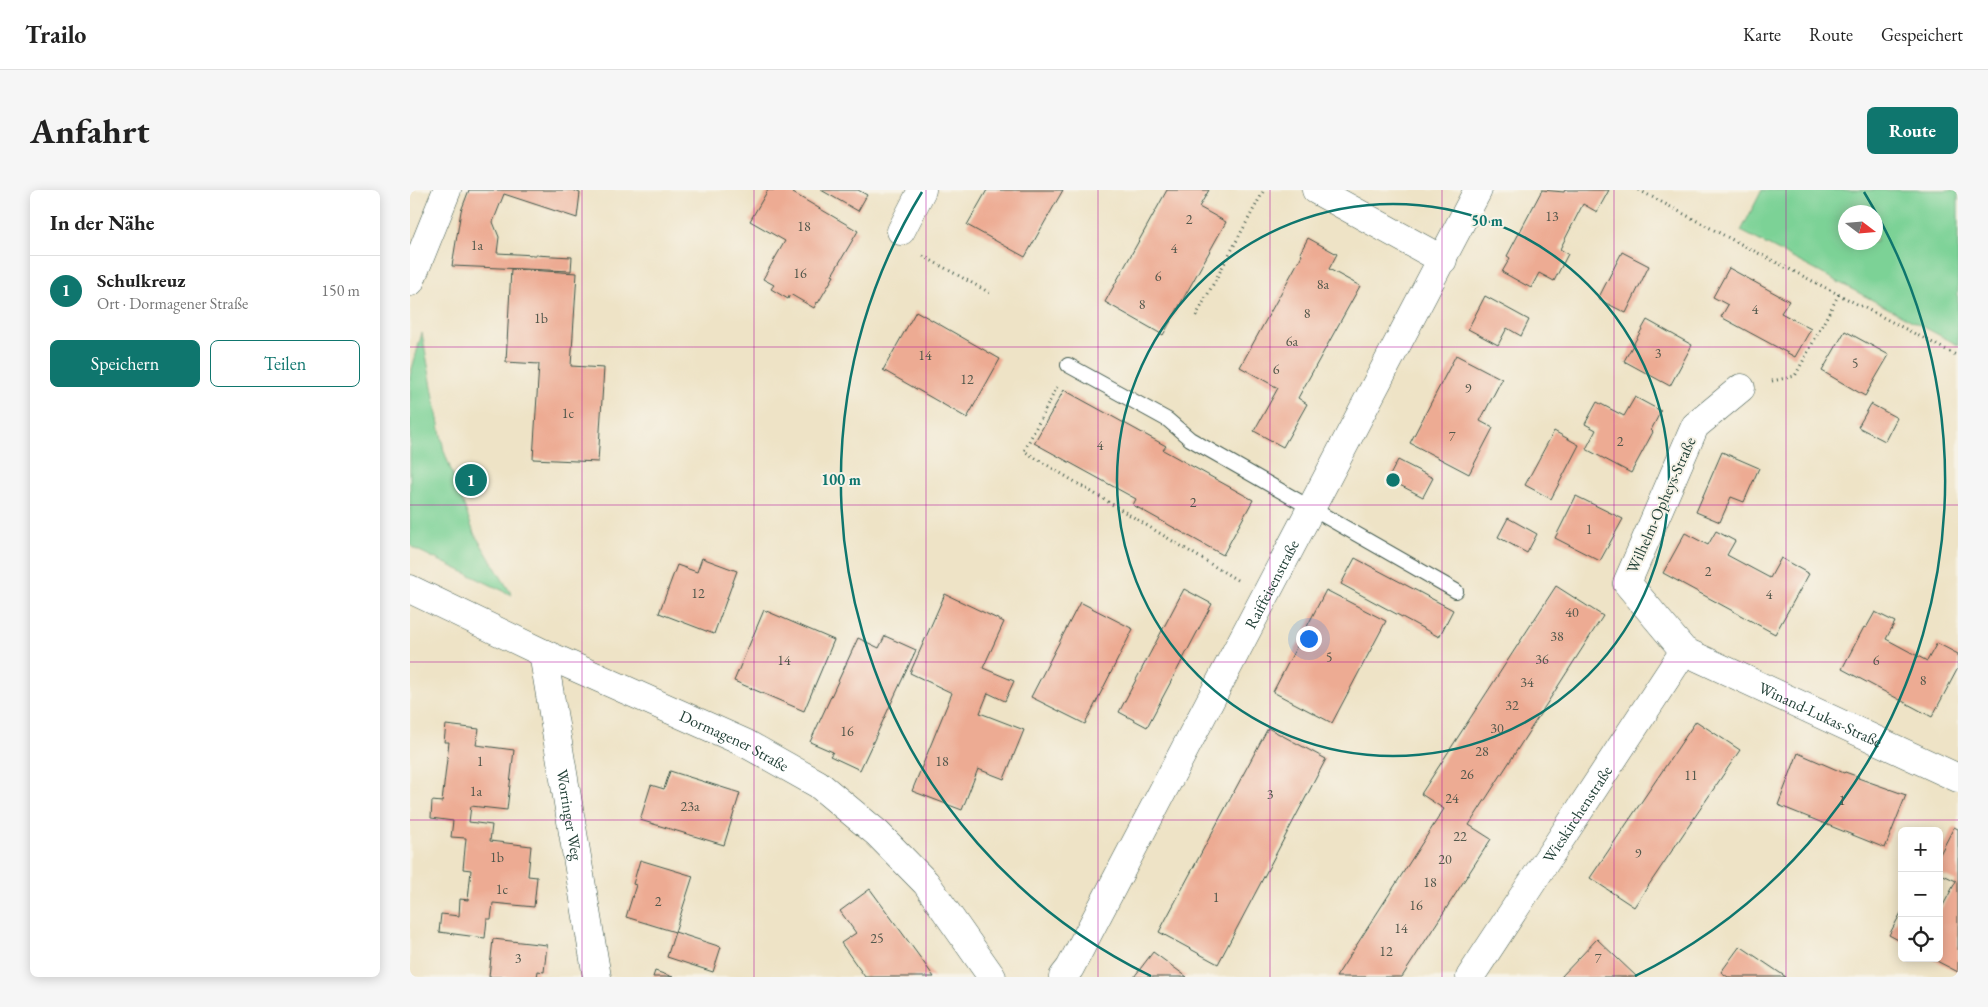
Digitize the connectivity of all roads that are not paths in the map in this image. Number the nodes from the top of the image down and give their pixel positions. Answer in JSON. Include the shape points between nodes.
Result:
{"nodes":[{"id":1,"x":446,"y":190,"type":"edge"},
{"id":2,"x":922,"y":190,"type":"edge"},
{"id":3,"x":1316,"y":190,"type":"edge"},
{"id":4,"x":1478,"y":190,"type":"edge"},
{"id":5,"x":901,"y":231,"type":"road end"},
{"id":6,"x":1443,"y":260,"type":"junction"},
{"id":7,"x":410,"y":282,"type":"edge"},
{"id":8,"x":1068,"y":364,"type":"road end"},
{"id":9,"x":1741,"y":388,"type":"road end"},
{"id":10,"x":1311,"y":509,"type":"junction"},
{"id":11,"x":410,"y":589,"type":"edge"},
{"id":12,"x":1456,"y":590,"type":"dead end"},
{"id":13,"x":1684,"y":651,"type":"junction"},
{"id":14,"x":543,"y":653,"type":"junction"},
{"id":15,"x":1958,"y":778,"type":"edge"},
{"id":16,"x":597,"y":977,"type":"edge"},
{"id":17,"x":992,"y":977,"type":"edge"},
{"id":18,"x":1063,"y":977,"type":"edge"},
{"id":19,"x":1470,"y":977,"type":"edge"}],
"edges":[{"from":1,"to":7,"type":"street"},
{"from":2,"to":5,"type":"street"},
{"from":3,"to":6,"type":"street"},
{"from":4,"to":6,"type":"street","name":"Raiffeisenstraße"},
{"from":6,"to":10,"type":"street","name":"Raiffeisenstraße"},
{"from":8,"to":10,"type":"lane","via":[[1168,420],[1190,439]]},
{"from":9,"to":13,"type":"street","name":"Wilhelm-Opheys-Straße","via":[[1695,426],[1626,583]]},
{"from":10,"to":12,"type":"lane"},
{"from":10,"to":18,"type":"street","name":"Raiffeisenstraße"},
{"from":11,"to":14,"type":"street","name":"Dormagener Straße"},
{"from":13,"to":15,"type":"street","name":"Winand-Lukas-Straße"},
{"from":13,"to":19,"type":"street","name":"Wieskirchenstraße"},
{"from":14,"to":16,"type":"street","name":"Worringer Weg"},
{"from":14,"to":17,"type":"street","name":"Dormagener Straße","via":[[745,743],[818,784],[877,832],[926,883]]}]}
